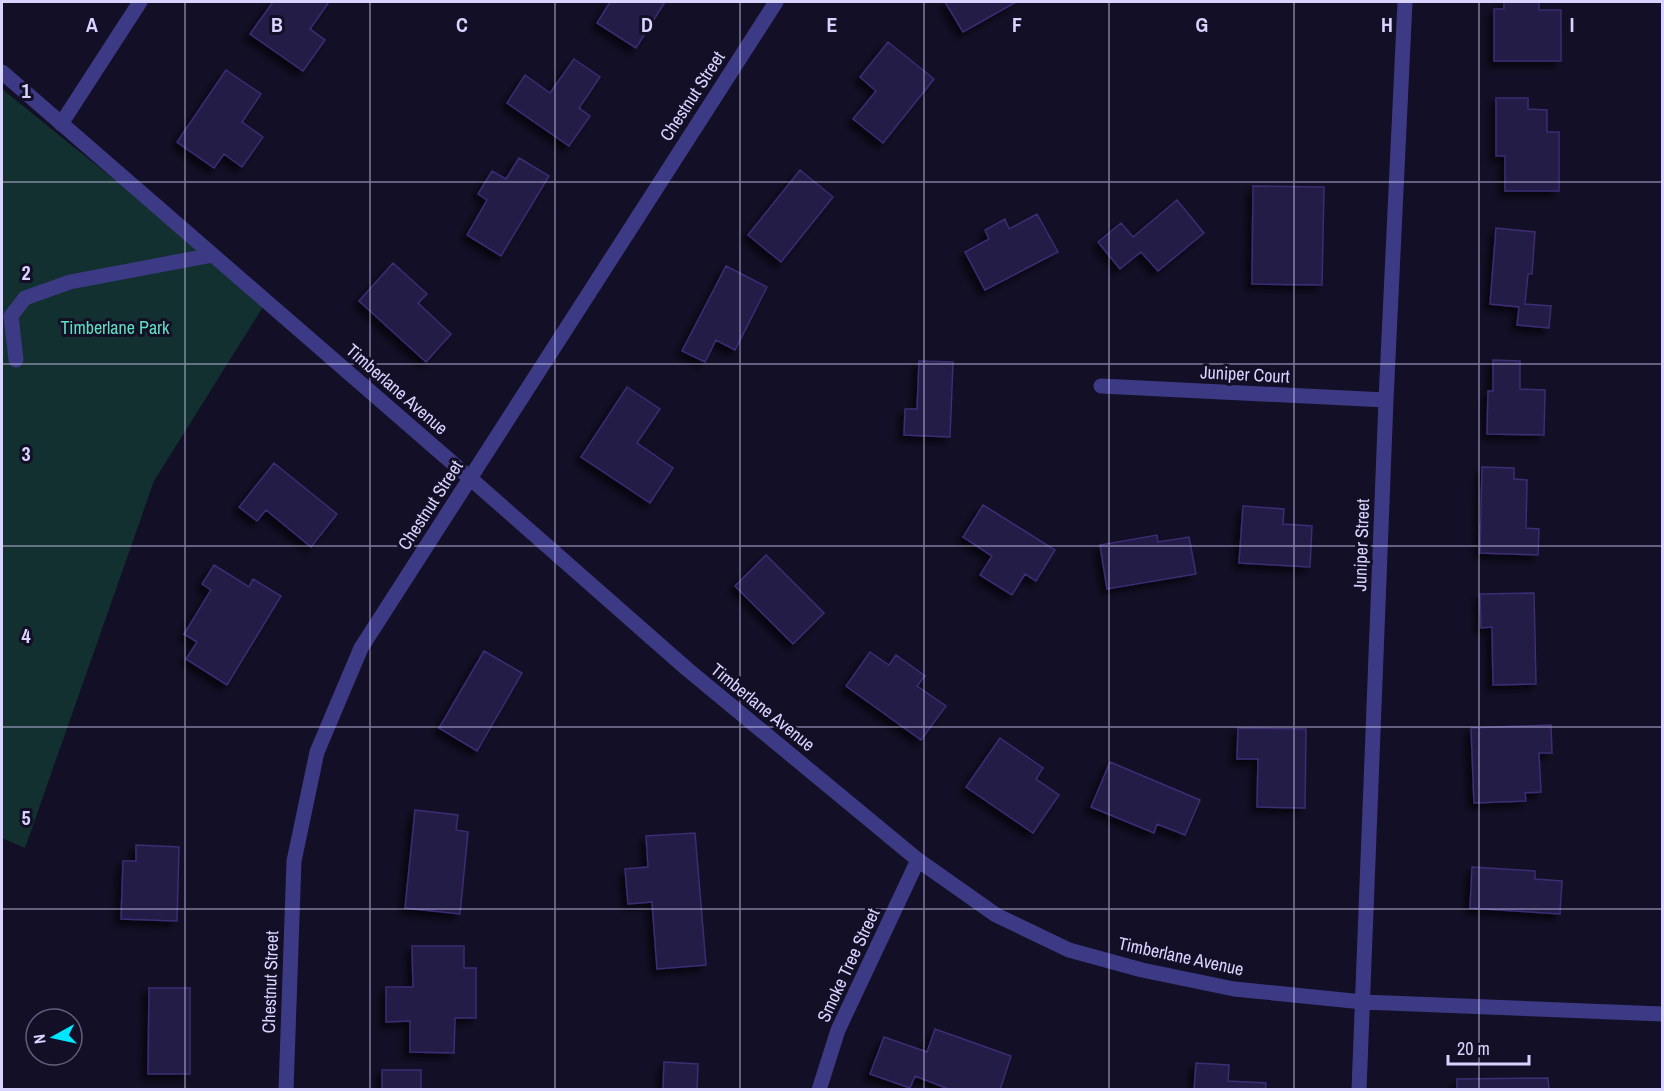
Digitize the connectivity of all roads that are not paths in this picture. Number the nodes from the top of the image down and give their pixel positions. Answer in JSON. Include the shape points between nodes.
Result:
{"nodes":[{"id":1,"x":140,"y":2,"type":"edge"},
{"id":2,"x":776,"y":2,"type":"edge"},
{"id":3,"x":1405,"y":2,"type":"edge"},
{"id":4,"x":2,"y":72,"type":"edge"},
{"id":5,"x":62,"y":124,"type":"junction"},
{"id":6,"x":213,"y":255,"type":"junction"},
{"id":7,"x":16,"y":360,"type":"dead end"},
{"id":8,"x":1101,"y":386,"type":"dead end"},
{"id":9,"x":1386,"y":400,"type":"junction"},
{"id":10,"x":471,"y":479,"type":"junction"},
{"id":11,"x":918,"y":860,"type":"junction"},
{"id":12,"x":1363,"y":1002,"type":"junction"},
{"id":13,"x":1662,"y":1014,"type":"edge"},
{"id":14,"x":286,"y":1089,"type":"edge"},
{"id":15,"x":819,"y":1089,"type":"edge"},
{"id":16,"x":1359,"y":1089,"type":"edge"}],
"edges":[{"from":1,"to":5,"type":"street"},
{"from":2,"to":10,"type":"street","name":"Chestnut Street"},
{"from":3,"to":9,"type":"street","name":"Juniper Street"},
{"from":4,"to":5,"type":"street","name":"Timberlane Avenue"},
{"from":5,"to":6,"type":"street","name":"Timberlane Avenue"},
{"from":6,"to":7,"type":"street","via":[[70,282],[24,298],[11,316]]},
{"from":6,"to":10,"type":"street","name":"Timberlane Avenue"},
{"from":8,"to":9,"type":"street","name":"Juniper Court"},
{"from":9,"to":12,"type":"street","name":"Juniper Street"},
{"from":10,"to":11,"type":"street","name":"Timberlane Avenue","via":[[687,669]]},
{"from":10,"to":14,"type":"street","name":"Chestnut Street","via":[[361,648],[317,752],[294,861]]},
{"from":11,"to":12,"type":"street","name":"Timberlane Avenue","via":[[996,915],[1069,950],[1234,989]]},
{"from":11,"to":15,"type":"street","name":"Smoke Tree Street","via":[[838,1030]]},
{"from":12,"to":13,"type":"street","name":"Timberlane Avenue"},
{"from":12,"to":16,"type":"street","name":"Juniper Street"}]}
